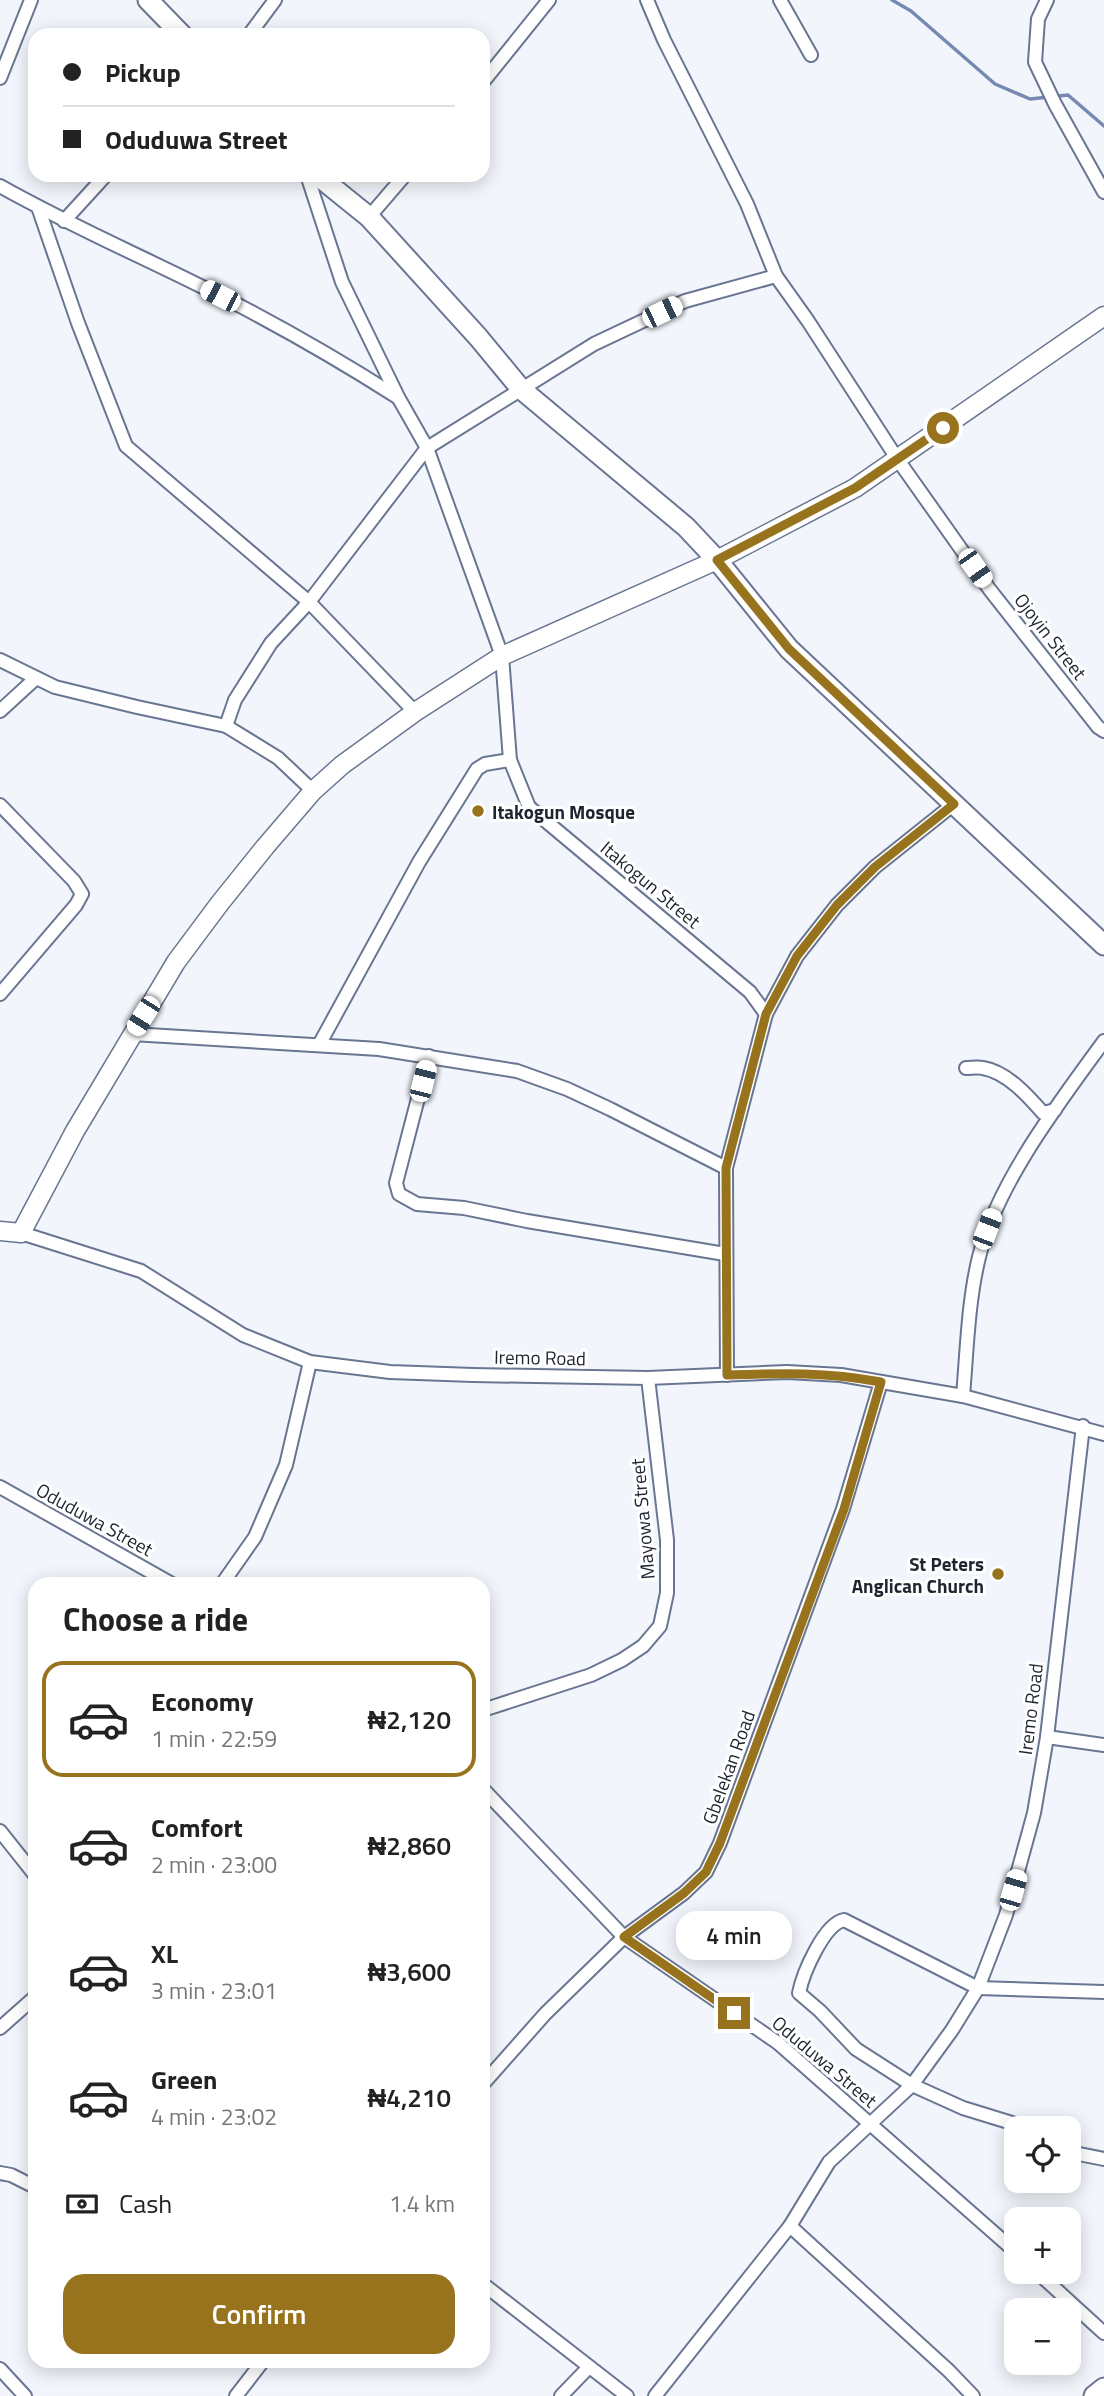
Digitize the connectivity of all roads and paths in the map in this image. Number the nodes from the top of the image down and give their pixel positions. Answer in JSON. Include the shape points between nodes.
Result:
{"nodes":[{"id":1,"x":31,"y":0,"type":"edge"},
{"id":2,"x":148,"y":0,"type":"edge"},
{"id":3,"x":275,"y":0,"type":"edge"},
{"id":4,"x":549,"y":0,"type":"edge"},
{"id":5,"x":647,"y":0,"type":"edge"},
{"id":6,"x":780,"y":0,"type":"edge"},
{"id":7,"x":1047,"y":0,"type":"edge"},
{"id":8,"x":176,"y":28,"type":"edge"},
{"id":9,"x":254,"y":28,"type":"edge"},
{"id":10,"x":811,"y":55,"type":"dead end"},
{"id":11,"x":490,"y":74,"type":"edge"},
{"id":12,"x":0,"y":78,"type":"edge"},
{"id":13,"x":100,"y":182,"type":"edge"},
{"id":14,"x":309,"y":182,"type":"edge"},
{"id":15,"x":325,"y":182,"type":"edge"},
{"id":16,"x":399,"y":182,"type":"edge"},
{"id":17,"x":0,"y":187,"type":"edge"},
{"id":18,"x":1104,"y":192,"type":"edge"},
{"id":19,"x":38,"y":207,"type":"junction"},
{"id":20,"x":369,"y":218,"type":"junction"},
{"id":21,"x":64,"y":221,"type":"junction"},
{"id":22,"x":776,"y":276,"type":"junction"},
{"id":23,"x":1104,"y":316,"type":"edge"},
{"id":24,"x":521,"y":389,"type":"junction"},
{"id":25,"x":398,"y":397,"type":"junction"},
{"id":26,"x":426,"y":448,"type":"junction"},
{"id":27,"x":898,"y":460,"type":"junction"},
{"id":28,"x":717,"y":560,"type":"junction"},
{"id":29,"x":309,"y":602,"type":"junction"},
{"id":30,"x":502,"y":656,"type":"junction"},
{"id":31,"x":0,"y":660,"type":"edge"},
{"id":32,"x":36,"y":678,"type":"junction"},
{"id":33,"x":0,"y":711,"type":"edge"},
{"id":34,"x":415,"y":712,"type":"junction"},
{"id":35,"x":226,"y":726,"type":"junction"},
{"id":36,"x":1104,"y":731,"type":"edge"},
{"id":37,"x":510,"y":760,"type":"junction"},
{"id":38,"x":313,"y":791,"type":"junction"},
{"id":39,"x":954,"y":804,"type":"junction"},
{"id":40,"x":0,"y":805,"type":"edge"},
{"id":41,"x":1104,"y":945,"type":"edge"},
{"id":42,"x":0,"y":994,"type":"edge"},
{"id":43,"x":766,"y":1014,"type":"junction"},
{"id":44,"x":132,"y":1034,"type":"junction"},
{"id":45,"x":1104,"y":1041,"type":"edge"},
{"id":46,"x":319,"y":1045,"type":"junction"},
{"id":47,"x":429,"y":1056,"type":"junction"},
{"id":48,"x":966,"y":1068,"type":"dead end"},
{"id":49,"x":1055,"y":1110,"type":"junction"},
{"id":50,"x":726,"y":1168,"type":"junction"},
{"id":51,"x":0,"y":1231,"type":"edge"},
{"id":52,"x":21,"y":1233,"type":"junction"},
{"id":53,"x":725,"y":1254,"type":"junction"},
{"id":54,"x":310,"y":1362,"type":"junction"},
{"id":55,"x":727,"y":1375,"type":"junction"},
{"id":56,"x":648,"y":1378,"type":"junction"},
{"id":57,"x":881,"y":1382,"type":"junction"},
{"id":58,"x":963,"y":1395,"type":"junction"},
{"id":59,"x":1083,"y":1426,"type":"junction"},
{"id":60,"x":1104,"y":1434,"type":"edge"},
{"id":61,"x":0,"y":1487,"type":"edge"},
{"id":62,"x":160,"y":1577,"type":"edge"},
{"id":63,"x":227,"y":1577,"type":"edge"},
{"id":64,"x":490,"y":1708,"type":"edge"},
{"id":65,"x":1047,"y":1737,"type":"junction"},
{"id":66,"x":1104,"y":1745,"type":"edge"},
{"id":67,"x":490,"y":1796,"type":"edge"},
{"id":68,"x":0,"y":1830,"type":"edge"},
{"id":69,"x":28,"y":1866,"type":"edge"},
{"id":70,"x":624,"y":1937,"type":"junction"},
{"id":71,"x":978,"y":1988,"type":"junction"},
{"id":72,"x":1104,"y":1992,"type":"edge"},
{"id":73,"x":28,"y":2003,"type":"edge"},
{"id":74,"x":0,"y":2028,"type":"edge"},
{"id":75,"x":490,"y":2076,"type":"edge"},
{"id":76,"x":912,"y":2085,"type":"junction"},
{"id":77,"x":1004,"y":2121,"type":"edge"},
{"id":78,"x":869,"y":2125,"type":"junction"},
{"id":79,"x":1081,"y":2155,"type":"edge"},
{"id":80,"x":1104,"y":2160,"type":"edge"},
{"id":81,"x":0,"y":2173,"type":"edge"},
{"id":82,"x":28,"y":2184,"type":"edge"},
{"id":83,"x":790,"y":2226,"type":"junction"},
{"id":84,"x":1004,"y":2241,"type":"edge"},
{"id":85,"x":1050,"y":2284,"type":"edge"},
{"id":86,"x":490,"y":2289,"type":"edge"},
{"id":87,"x":1104,"y":2333,"type":"edge"},
{"id":88,"x":589,"y":2367,"type":"junction"},
{"id":89,"x":258,"y":2368,"type":"edge"},
{"id":90,"x":0,"y":2369,"type":"edge"},
{"id":91,"x":1104,"y":2388,"type":"edge"},
{"id":92,"x":25,"y":2396,"type":"edge"},
{"id":93,"x":236,"y":2396,"type":"edge"},
{"id":94,"x":561,"y":2396,"type":"edge"},
{"id":95,"x":626,"y":2396,"type":"edge"},
{"id":96,"x":655,"y":2396,"type":"edge"},
{"id":97,"x":973,"y":2396,"type":"edge"},
{"id":98,"x":1094,"y":2396,"type":"edge"}],
"edges":[{"from":1,"to":12,"type":"street"},
{"from":2,"to":8,"type":"main road"},
{"from":3,"to":9,"type":"street"},
{"from":4,"to":11,"type":"street"},
{"from":5,"to":22,"type":"street","name":"Ojoyin Street","via":[[747,204]]},
{"from":6,"to":10,"type":"street"},
{"from":7,"to":18,"type":"street","via":[[1038,19],[1035,62]]},
{"from":13,"to":21,"type":"street"},
{"from":14,"to":25,"type":"street","name":"Itakogun Street","via":[[342,282]]},
{"from":15,"to":20,"type":"main road"},
{"from":16,"to":20,"type":"street"},
{"from":17,"to":19,"type":"street"},
{"from":19,"to":21,"type":"street"},
{"from":19,"to":29,"type":"street","via":[[126,446]]},
{"from":20,"to":24,"type":"main road"},
{"from":21,"to":25,"type":"street","via":[[245,309]]},
{"from":22,"to":24,"type":"street","via":[[685,300],[594,344]]},
{"from":22,"to":27,"type":"street","name":"Ojoyin Street"},
{"from":23,"to":27,"type":"street"},
{"from":24,"to":26,"type":"street"},
{"from":24,"to":28,"type":"main road","via":[[686,527]]},
{"from":25,"to":26,"type":"street","name":"Itakogun Street"},
{"from":26,"to":29,"type":"street"},
{"from":26,"to":30,"type":"street","name":"Itakogun Street"},
{"from":27,"to":28,"type":"street","via":[[855,488]]},
{"from":27,"to":36,"type":"street","name":"Ojoyin Street","via":[[990,590]]},
{"from":28,"to":30,"type":"street"},
{"from":28,"to":39,"type":"main road","via":[[789,649]]},
{"from":29,"to":34,"type":"street"},
{"from":29,"to":35,"type":"street","via":[[271,643],[234,700]]},
{"from":30,"to":34,"type":"street"},
{"from":30,"to":37,"type":"street","name":"Itakogun Street"},
{"from":31,"to":32,"type":"street"},
{"from":32,"to":33,"type":"street"},
{"from":32,"to":35,"type":"street","via":[[102,699]]},
{"from":34,"to":38,"type":"street"},
{"from":35,"to":38,"type":"street","via":[[278,758]]},
{"from":37,"to":43,"type":"street","name":"Itakogun Street","via":[[529,807],[750,992]]},
{"from":37,"to":46,"type":"street","via":[[477,769],[419,862]]},
{"from":38,"to":44,"type":"street","via":[[176,962]]},
{"from":39,"to":41,"type":"main road"},
{"from":39,"to":43,"type":"street","via":[[875,867],[837,905],[797,956]]},
{"from":40,"to":42,"type":"street","via":[[82,894]]},
{"from":43,"to":50,"type":"street"},
{"from":44,"to":46,"type":"street"},
{"from":44,"to":52,"type":"street"},
{"from":45,"to":49,"type":"street"},
{"from":46,"to":47,"type":"street"},
{"from":47,"to":50,"type":"street","via":[[517,1071],[567,1089]]},
{"from":47,"to":53,"type":"street","via":[[396,1183],[407,1200]]},
{"from":48,"to":49,"type":"street","via":[[994,1072],[1028,1096],[1042,1113]]},
{"from":49,"to":58,"type":"street","via":[[987,1229],[972,1285]]},
{"from":50,"to":53,"type":"street"},
{"from":51,"to":52,"type":"street"},
{"from":52,"to":54,"type":"street","name":"Iremo Road","via":[[141,1271],[243,1335]]},
{"from":53,"to":55,"type":"street"},
{"from":54,"to":56,"type":"street","name":"Iremo Road","via":[[390,1372]]},
{"from":54,"to":63,"type":"street","via":[[286,1465],[255,1537]]},
{"from":55,"to":56,"type":"street","name":"Iremo Road"},
{"from":55,"to":57,"type":"street","name":"Iremo Road","via":[[787,1372]]},
{"from":56,"to":64,"type":"street","name":"Mayowa Street","via":[[667,1540],[667,1593],[660,1626],[643,1646],[591,1675]]},
{"from":57,"to":58,"type":"street","name":"Iremo Road"},
{"from":57,"to":70,"type":"street","name":"Gbelekan Road","via":[[844,1509],[720,1843],[706,1872]]},
{"from":58,"to":59,"type":"street","name":"Iremo Road"},
{"from":59,"to":60,"type":"street","name":"Iremo Road"},
{"from":59,"to":65,"type":"street","name":"Iremo Road"},
{"from":61,"to":62,"type":"street","name":"Oduduwa Street"},
{"from":65,"to":66,"type":"street"},
{"from":65,"to":71,"type":"street","name":"Iremo Road","via":[[1031,1826],[1006,1915]]},
{"from":67,"to":70,"type":"street","name":"Oduduwa Street"},
{"from":68,"to":69,"type":"street"},
{"from":70,"to":75,"type":"street","name":"Gbelekan Road"},
{"from":70,"to":78,"type":"street","name":"Oduduwa Street","via":[[778,2043]]},
{"from":71,"to":72,"type":"street"},
{"from":71,"to":76,"type":"street","name":"Iremo Road"},
{"from":71,"to":76,"type":"street","via":[[851,1922],[837,1922],[823,1937],[799,1993],[856,2049]]},
{"from":73,"to":74,"type":"street"},
{"from":76,"to":77,"type":"street"},
{"from":76,"to":78,"type":"street","name":"Iremo Road"},
{"from":78,"to":83,"type":"street","name":"Iremo Road","via":[[829,2162]]},
{"from":78,"to":84,"type":"street","name":"Oduduwa Street"},
{"from":79,"to":80,"type":"street"},
{"from":81,"to":82,"type":"street"},
{"from":83,"to":96,"type":"street","name":"Iremo Road"},
{"from":83,"to":97,"type":"street"},
{"from":85,"to":87,"type":"street"},
{"from":86,"to":88,"type":"street"},
{"from":88,"to":94,"type":"street"},
{"from":88,"to":95,"type":"street"},
{"from":89,"to":93,"type":"street"},
{"from":90,"to":92,"type":"street"},
{"from":91,"to":98,"type":"main road"}]}
